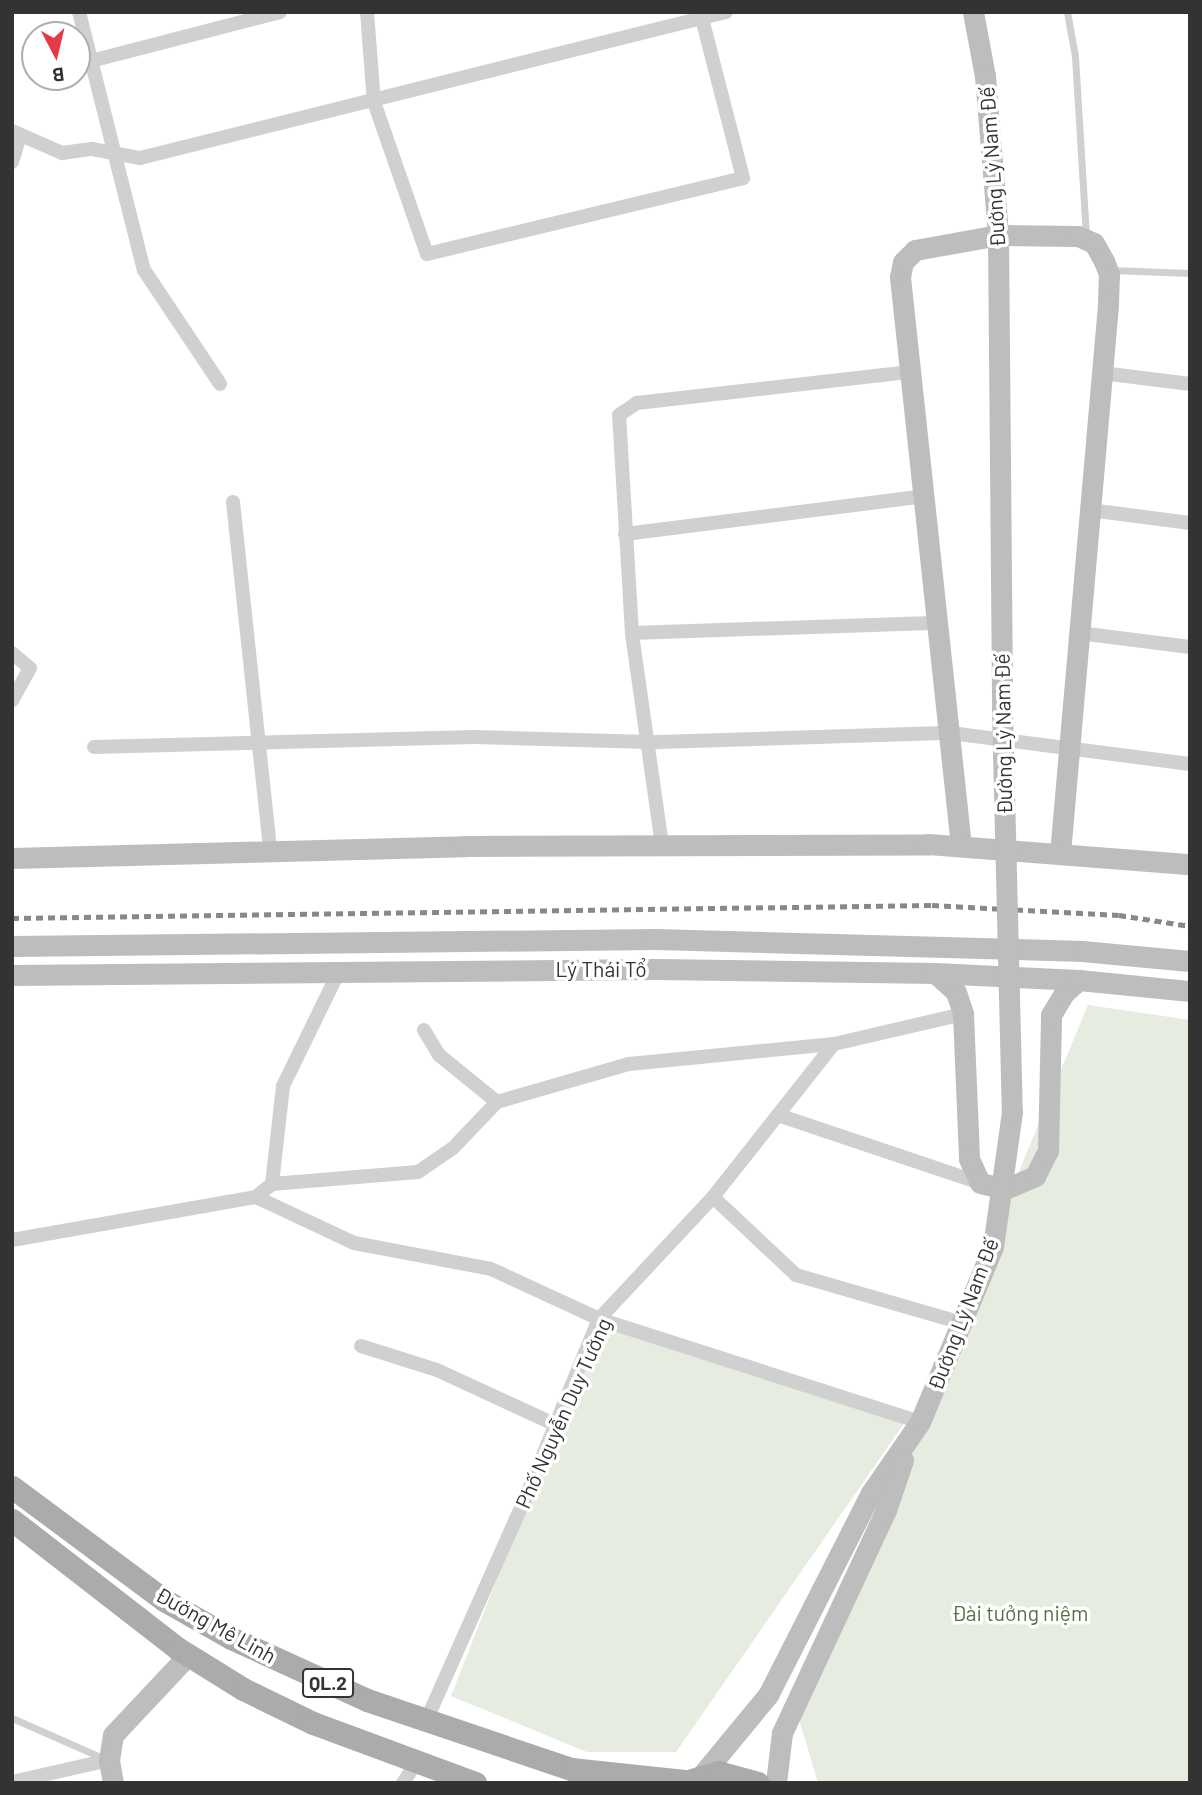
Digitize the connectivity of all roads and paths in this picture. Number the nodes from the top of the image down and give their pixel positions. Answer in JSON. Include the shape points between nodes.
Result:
{"nodes":[{"id":1,"x":79,"y":12,"type":"edge"},
{"id":2,"x":280,"y":12,"type":"edge"},
{"id":3,"x":367,"y":12,"type":"edge"},
{"id":4,"x":726,"y":12,"type":"edge"},
{"id":5,"x":973,"y":12,"type":"edge"},
{"id":6,"x":1067,"y":12,"type":"edge"},
{"id":7,"x":702,"y":19,"type":"junction"},
{"id":8,"x":667,"y":20,"type":"edge"},
{"id":9,"x":92,"y":61,"type":"junction"},
{"id":10,"x":374,"y":102,"type":"junction"},
{"id":11,"x":16,"y":133,"type":"edge"},
{"id":12,"x":115,"y":154,"type":"junction"},
{"id":13,"x":12,"y":162,"type":"edge"},
{"id":14,"x":998,"y":235,"type":"junction"},
{"id":15,"x":1087,"y":240,"type":"junction"},
{"id":16,"x":1107,"y":270,"type":"junction"},
{"id":17,"x":1190,"y":273,"type":"edge"},
{"id":18,"x":911,"y":372,"type":"junction"},
{"id":19,"x":1102,"y":373,"type":"junction"},
{"id":20,"x":220,"y":384,"type":"dead end"},
{"id":21,"x":1190,"y":384,"type":"edge"},
{"id":22,"x":925,"y":496,"type":"junction"},
{"id":23,"x":233,"y":502,"type":"dead end"},
{"id":24,"x":1090,"y":510,"type":"junction"},
{"id":25,"x":1190,"y":523,"type":"edge"},
{"id":26,"x":625,"y":534,"type":"junction"},
{"id":27,"x":939,"y":623,"type":"junction"},
{"id":28,"x":632,"y":633,"type":"junction"},
{"id":29,"x":1079,"y":633,"type":"junction"},
{"id":30,"x":1190,"y":647,"type":"edge"},
{"id":31,"x":12,"y":653,"type":"edge"},
{"id":32,"x":12,"y":700,"type":"edge"},
{"id":33,"x":951,"y":733,"type":"junction"},
{"id":34,"x":647,"y":742,"type":"junction"},
{"id":35,"x":258,"y":743,"type":"junction"},
{"id":36,"x":94,"y":747,"type":"dead end"},
{"id":37,"x":1069,"y":748,"type":"junction"},
{"id":38,"x":1190,"y":764,"type":"edge"},
{"id":39,"x":662,"y":845,"type":"junction"},
{"id":40,"x":961,"y":846,"type":"junction"},
{"id":41,"x":270,"y":851,"type":"junction"},
{"id":42,"x":1060,"y":854,"type":"junction"},
{"id":43,"x":12,"y":858,"type":"edge"},
{"id":44,"x":1190,"y":864,"type":"edge"},
{"id":45,"x":848,"y":942,"type":"junction"},
{"id":46,"x":12,"y":946,"type":"edge"},
{"id":47,"x":1185,"y":961,"type":"edge"},
{"id":48,"x":338,"y":971,"type":"junction"},
{"id":49,"x":848,"y":972,"type":"junction"},
{"id":50,"x":935,"y":973,"type":"junction"},
{"id":51,"x":12,"y":975,"type":"edge"},
{"id":52,"x":1080,"y":980,"type":"junction"},
{"id":53,"x":1184,"y":990,"type":"edge"},
{"id":54,"x":963,"y":1014,"type":"junction"},
{"id":55,"x":424,"y":1030,"type":"dead end"},
{"id":56,"x":834,"y":1044,"type":"junction"},
{"id":57,"x":497,"y":1102,"type":"junction"},
{"id":58,"x":778,"y":1115,"type":"junction"},
{"id":59,"x":980,"y":1183,"type":"junction"},
{"id":60,"x":272,"y":1184,"type":"junction"},
{"id":61,"x":1005,"y":1189,"type":"junction"},
{"id":62,"x":256,"y":1197,"type":"junction"},
{"id":63,"x":713,"y":1197,"type":"junction"},
{"id":64,"x":12,"y":1240,"type":"edge"},
{"id":65,"x":599,"y":1319,"type":"junction"},
{"id":66,"x":962,"y":1323,"type":"junction"},
{"id":67,"x":361,"y":1346,"type":"dead end"},
{"id":68,"x":556,"y":1425,"type":"junction"},
{"id":69,"x":916,"y":1430,"type":"junction"},
{"id":70,"x":12,"y":1487,"type":"edge"},
{"id":71,"x":12,"y":1520,"type":"edge"},
{"id":72,"x":188,"y":1655,"type":"junction"},
{"id":73,"x":12,"y":1718,"type":"edge"},
{"id":74,"x":426,"y":1721,"type":"junction"},
{"id":75,"x":108,"y":1760,"type":"junction"},
{"id":76,"x":416,"y":1763,"type":"junction"},
{"id":77,"x":690,"y":1779,"type":"edge"},
{"id":78,"x":12,"y":1782,"type":"edge"},
{"id":79,"x":113,"y":1783,"type":"edge"},
{"id":80,"x":404,"y":1783,"type":"edge"},
{"id":81,"x":475,"y":1783,"type":"edge"},
{"id":82,"x":758,"y":1783,"type":"edge"},
{"id":83,"x":776,"y":1783,"type":"edge"}],
"edges":[{"from":1,"to":9,"type":"street"},
{"from":2,"to":9,"type":"street"},
{"from":3,"to":10,"type":"street"},
{"from":4,"to":7,"type":"street"},
{"from":5,"to":14,"type":"street","name":"Đường Lý Nam Đế","via":[[985,76]]},
{"from":6,"to":15,"type":"lane","via":[[1075,56]]},
{"from":7,"to":8,"type":"street"},
{"from":7,"to":10,"type":"street","via":[[743,178],[427,254]]},
{"from":8,"to":10,"type":"street"},
{"from":9,"to":12,"type":"street"},
{"from":10,"to":12,"type":"street","via":[[140,158]]},
{"from":11,"to":12,"type":"street","via":[[62,153],[92,149]]},
{"from":11,"to":13,"type":"street"},
{"from":12,"to":20,"type":"street","via":[[144,270]]},
{"from":14,"to":15,"type":"street"},
{"from":14,"to":18,"type":"street","via":[[915,250],[903,262],[900,277]]},
{"from":14,"to":61,"type":"street","name":"Đường Lý Nam Đế","bridge":true,"via":[[1002,710],[1012,1112]]},
{"from":15,"to":16,"type":"street","via":[[1094,243]]},
{"from":16,"to":17,"type":"lane"},
{"from":16,"to":19,"type":"street"},
{"from":18,"to":22,"type":"street"},
{"from":18,"to":26,"type":"street","via":[[637,403],[619,415]]},
{"from":19,"to":21,"type":"street"},
{"from":19,"to":24,"type":"street"},
{"from":22,"to":26,"type":"street"},
{"from":22,"to":27,"type":"street"},
{"from":23,"to":35,"type":"street"},
{"from":24,"to":25,"type":"street"},
{"from":24,"to":29,"type":"street"},
{"from":26,"to":28,"type":"street"},
{"from":27,"to":28,"type":"street"},
{"from":27,"to":33,"type":"street"},
{"from":28,"to":34,"type":"street"},
{"from":29,"to":30,"type":"street"},
{"from":29,"to":37,"type":"street"},
{"from":31,"to":32,"type":"street","via":[[30,668]]},
{"from":33,"to":34,"type":"street"},
{"from":33,"to":37,"type":"street"},
{"from":33,"to":40,"type":"street"},
{"from":34,"to":35,"type":"street","via":[[474,737]]},
{"from":34,"to":39,"type":"street"},
{"from":35,"to":36,"type":"street"},
{"from":35,"to":41,"type":"street"},
{"from":37,"to":38,"type":"street"},
{"from":37,"to":42,"type":"street"},
{"from":39,"to":40,"type":"street"},
{"from":39,"to":41,"type":"street"},
{"from":40,"to":42,"type":"street"},
{"from":41,"to":43,"type":"street"},
{"from":42,"to":44,"type":"street"},
{"from":45,"to":46,"type":"street","name":"Lý Thái Tổ","via":[[656,939]]},
{"from":45,"to":47,"type":"street","name":"Lý Thái Tổ","via":[[1082,951]]},
{"from":45,"to":49,"type":"street"},
{"from":47,"to":53,"type":"street"},
{"from":48,"to":49,"type":"street","name":"Lý Thái Tổ"},
{"from":48,"to":51,"type":"street","name":"Lý Thái Tổ"},
{"from":48,"to":60,"type":"street","via":[[283,1086]]},
{"from":49,"to":50,"type":"street","name":"Lý Thái Tổ"},
{"from":50,"to":52,"type":"street","name":"Lý Thái Tổ"},
{"from":50,"to":54,"type":"street","via":[[956,992]]},
{"from":52,"to":53,"type":"street","name":"Lý Thái Tổ"},
{"from":52,"to":61,"type":"street","via":[[1064,993],[1051,1015],[1048,1151],[1035,1176]]},
{"from":54,"to":56,"type":"street"},
{"from":54,"to":59,"type":"street","via":[[969,1159]]},
{"from":55,"to":57,"type":"street","via":[[439,1055]]},
{"from":56,"to":57,"type":"street","via":[[629,1064]]},
{"from":56,"to":58,"type":"street","name":"Phố Nguyễn Duy Tường"},
{"from":57,"to":60,"type":"street","via":[[453,1148],[418,1172]]},
{"from":58,"to":59,"type":"street"},
{"from":58,"to":63,"type":"street","name":"Phố Nguyễn Duy Tường"},
{"from":59,"to":61,"type":"street"},
{"from":60,"to":62,"type":"street"},
{"from":61,"to":66,"type":"street","name":"Đường Lý Nam Đế","via":[[993,1247]]},
{"from":62,"to":64,"type":"street"},
{"from":62,"to":65,"type":"street","via":[[354,1243],[491,1269]]},
{"from":63,"to":65,"type":"street","name":"Phố Nguyễn Duy Tường"},
{"from":63,"to":66,"type":"street","via":[[796,1275]]},
{"from":65,"to":68,"type":"street","name":"Phố Nguyễn Duy Tường"},
{"from":65,"to":69,"type":"street"},
{"from":66,"to":69,"type":"street","name":"Đường Lý Nam Đế"},
{"from":67,"to":68,"type":"street","via":[[437,1370]]},
{"from":68,"to":74,"type":"street","name":"Phố Nguyễn Duy Tường"},
{"from":69,"to":77,"type":"street","name":"Đường Lý Nam Đế","via":[[870,1493],[768,1696]]},
{"from":69,"to":83,"type":"street","name":"Đường Lý Nam Đế","via":[[886,1510],[782,1733]]},
{"from":70,"to":74,"type":"main road","name":"Đường Mê Linh","number":"QL.2","via":[[164,1600],[232,1638],[368,1700]]},
{"from":71,"to":72,"type":"main road","name":"Đường Mê Linh","number":"QL.2"},
{"from":72,"to":75,"type":"street","via":[[113,1735]]},
{"from":72,"to":76,"type":"main road","name":"Đường Mê Linh","number":"QL.2","via":[[313,1723]]},
{"from":73,"to":75,"type":"lane"},
{"from":74,"to":77,"type":"main road","name":"Đường Mê Linh","number":"QL.2","via":[[571,1769]]},
{"from":75,"to":78,"type":"street"},
{"from":75,"to":79,"type":"street"},
{"from":76,"to":80,"type":"street"},
{"from":76,"to":81,"type":"main road","name":"Đường Mê Linh","number":"QL.2"},
{"from":77,"to":82,"type":"main road","number":"QL.2","via":[[734,1774]]}]}
